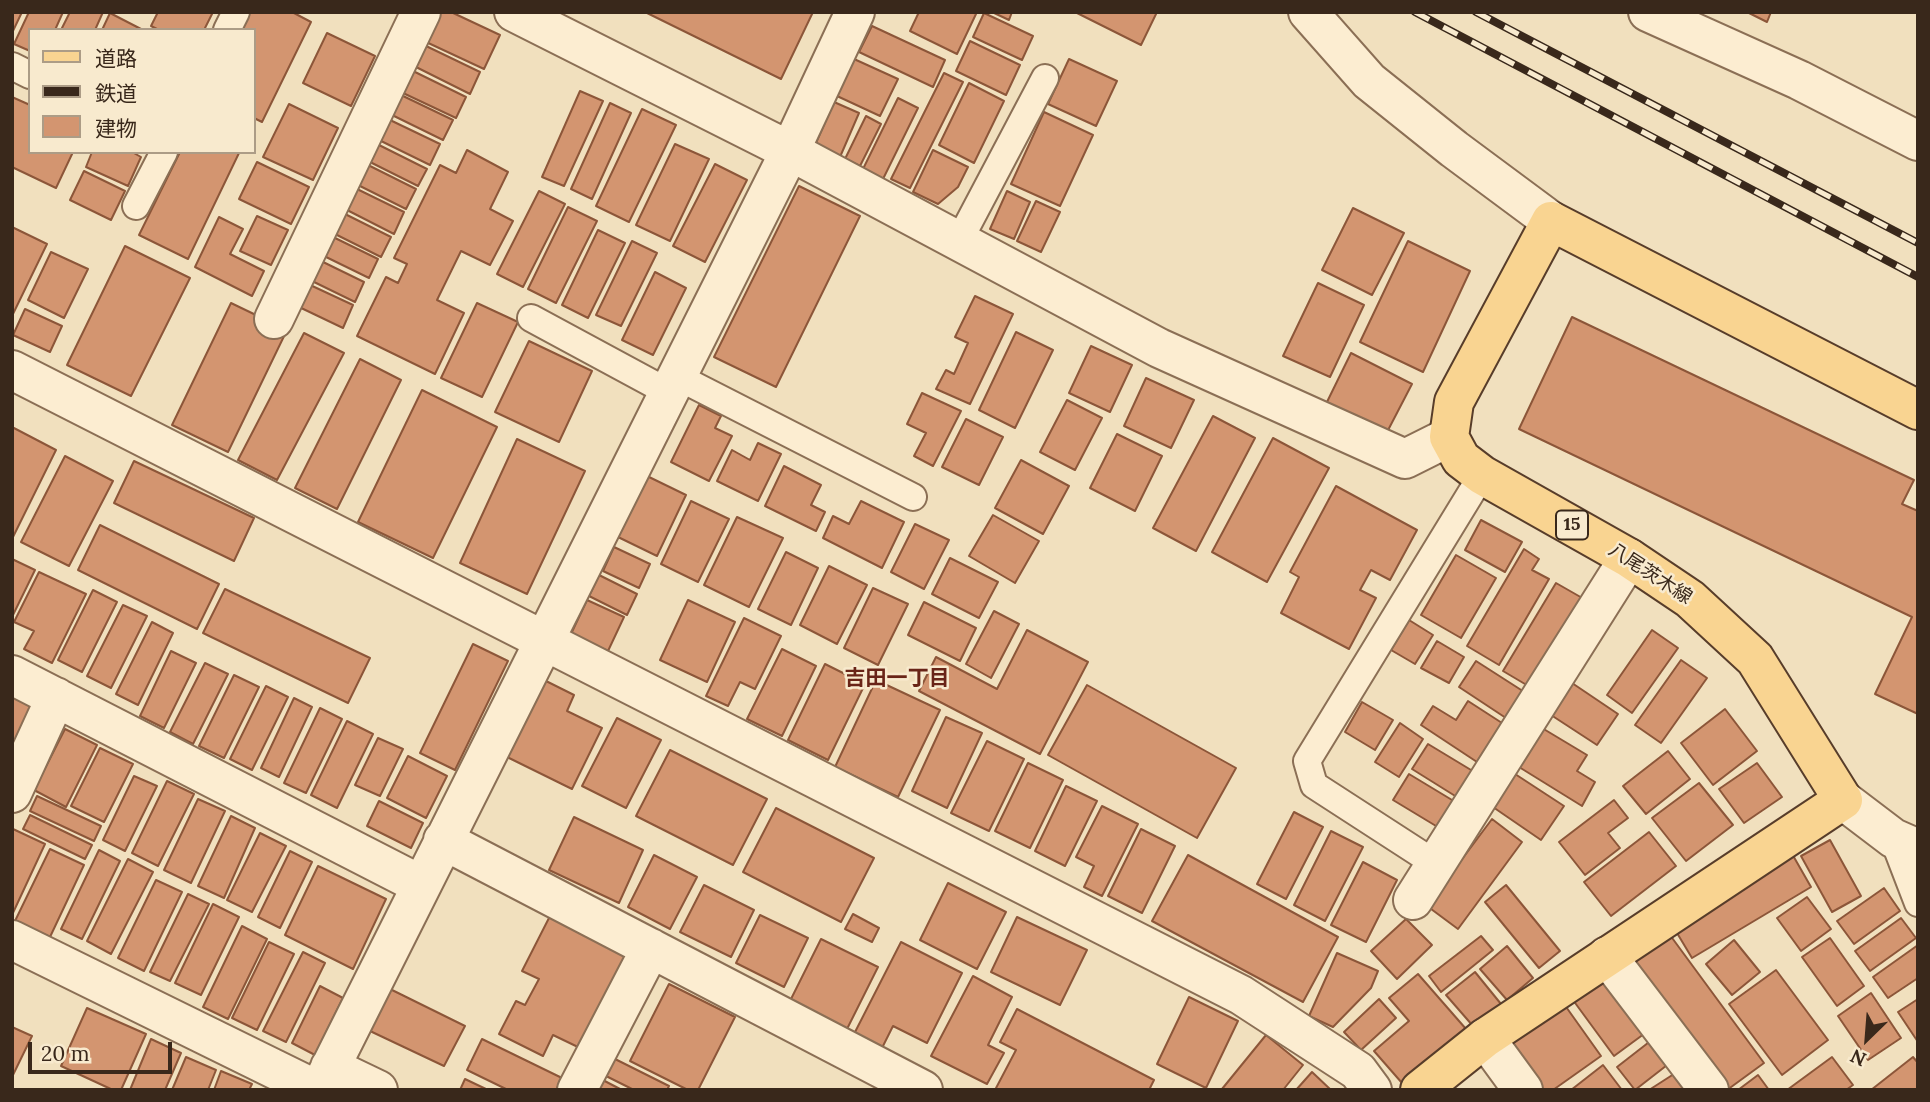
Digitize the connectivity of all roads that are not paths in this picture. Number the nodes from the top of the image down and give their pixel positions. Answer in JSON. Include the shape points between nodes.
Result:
{"nodes":[{"id":1,"x":236,"y":12,"type":"edge"},
{"id":2,"x":421,"y":12,"type":"edge"},
{"id":3,"x":514,"y":12,"type":"edge"},
{"id":4,"x":855,"y":12,"type":"edge"},
{"id":5,"x":1308,"y":12,"type":"edge"},
{"id":6,"x":1648,"y":12,"type":"edge"},
{"id":7,"x":228,"y":28,"type":"edge"},
{"id":8,"x":12,"y":66,"type":"edge"},
{"id":9,"x":28,"y":74,"type":"edge"},
{"id":10,"x":1045,"y":78,"type":"dead end"},
{"id":11,"x":1918,"y":141,"type":"edge"},
{"id":12,"x":790,"y":151,"type":"junction"},
{"id":13,"x":163,"y":154,"type":"edge"},
{"id":14,"x":136,"y":206,"type":"dead end"},
{"id":15,"x":1551,"y":221,"type":"junction"},
{"id":16,"x":959,"y":241,"type":"junction"},
{"id":17,"x":531,"y":318,"type":"dead end"},
{"id":18,"x":274,"y":319,"type":"dead end"},
{"id":19,"x":12,"y":370,"type":"edge"},
{"id":20,"x":672,"y":384,"type":"junction"},
{"id":21,"x":1918,"y":410,"type":"edge"},
{"id":22,"x":1449,"y":437,"type":"junction"},
{"id":23,"x":1482,"y":475,"type":"junction"},
{"id":24,"x":913,"y":497,"type":"dead end"},
{"id":25,"x":1629,"y":558,"type":"junction"},
{"id":26,"x":543,"y":641,"type":"junction"},
{"id":27,"x":12,"y":675,"type":"edge"},
{"id":28,"x":56,"y":697,"type":"junction"},
{"id":29,"x":12,"y":793,"type":"edge"},
{"id":30,"x":1843,"y":800,"type":"junction"},
{"id":31,"x":443,"y":840,"type":"junction"},
{"id":32,"x":1906,"y":843,"type":"edge"},
{"id":33,"x":1436,"y":864,"type":"junction"},
{"id":34,"x":421,"y":885,"type":"junction"},
{"id":35,"x":1413,"y":900,"type":"dead end"},
{"id":36,"x":1918,"y":904,"type":"edge"},
{"id":37,"x":12,"y":940,"type":"edge"},
{"id":38,"x":650,"y":948,"type":"junction"},
{"id":39,"x":1607,"y":956,"type":"junction"},
{"id":40,"x":1485,"y":1038,"type":"junction"},
{"id":41,"x":322,"y":1082,"type":"edge"},
{"id":42,"x":1429,"y":1087,"type":"edge"},
{"id":43,"x":378,"y":1090,"type":"edge"},
{"id":44,"x":577,"y":1090,"type":"edge"},
{"id":45,"x":923,"y":1090,"type":"edge"},
{"id":46,"x":1372,"y":1090,"type":"edge"},
{"id":47,"x":1523,"y":1090,"type":"edge"},
{"id":48,"x":1709,"y":1090,"type":"edge"}],
"edges":[{"from":1,"to":7,"type":"lane"},
{"from":2,"to":18,"type":"street"},
{"from":3,"to":12,"type":"street"},
{"from":4,"to":12,"type":"street"},
{"from":5,"to":15,"type":"street","via":[[1369,81]]},
{"from":6,"to":11,"type":"street","via":[[1799,80]]},
{"from":8,"to":9,"type":"lane"},
{"from":10,"to":16,"type":"lane"},
{"from":12,"to":16,"type":"street"},
{"from":12,"to":20,"type":"street"},
{"from":13,"to":14,"type":"lane"},
{"from":15,"to":21,"type":"main road"},
{"from":15,"to":22,"type":"main road","via":[[1454,402]]},
{"from":16,"to":22,"type":"street","via":[[1159,348],[1405,459]]},
{"from":17,"to":20,"type":"lane"},
{"from":19,"to":26,"type":"street"},
{"from":20,"to":24,"type":"lane"},
{"from":20,"to":26,"type":"street"},
{"from":22,"to":23,"type":"main road","name":"八尾茨木線","number":"15","via":[[1461,458]]},
{"from":23,"to":25,"type":"main road","name":"八尾茨木線","number":"15"},
{"from":23,"to":33,"type":"lane","via":[[1307,761],[1314,785]]},
{"from":25,"to":30,"type":"main road","name":"八尾茨木線","number":"15","via":[[1690,599],[1755,659]]},
{"from":25,"to":33,"type":"street"},
{"from":26,"to":31,"type":"street"},
{"from":26,"to":46,"type":"street","via":[[1241,995],[1358,1071]]},
{"from":27,"to":28,"type":"street"},
{"from":28,"to":29,"type":"street"},
{"from":28,"to":34,"type":"street"},
{"from":30,"to":32,"type":"street"},
{"from":30,"to":39,"type":"main road"},
{"from":31,"to":34,"type":"street"},
{"from":31,"to":38,"type":"street"},
{"from":32,"to":36,"type":"lane"},
{"from":33,"to":35,"type":"street"},
{"from":34,"to":41,"type":"street"},
{"from":37,"to":41,"type":"street"},
{"from":38,"to":44,"type":"street"},
{"from":38,"to":45,"type":"street"},
{"from":39,"to":40,"type":"main road"},
{"from":39,"to":48,"type":"street"},
{"from":40,"to":42,"type":"main road"},
{"from":40,"to":47,"type":"street"},
{"from":41,"to":43,"type":"street"}]}
